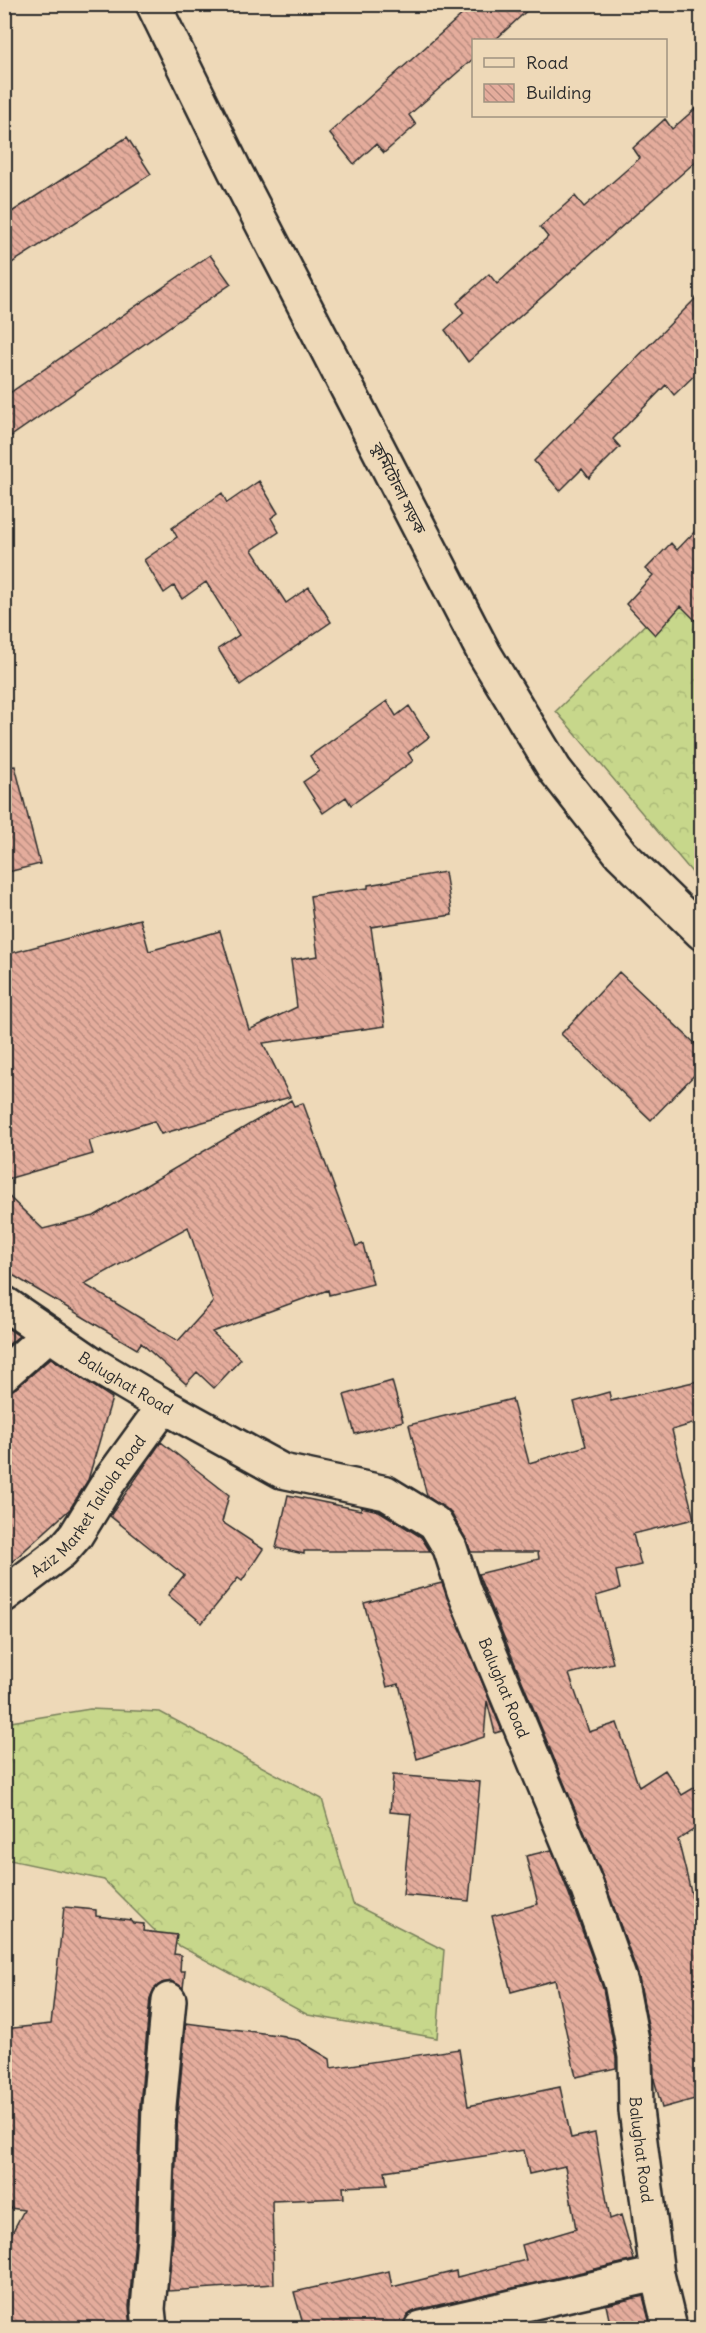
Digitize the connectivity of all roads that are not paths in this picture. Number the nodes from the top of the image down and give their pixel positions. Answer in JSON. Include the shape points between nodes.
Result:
{"nodes":[{"id":1,"x":153,"y":4,"type":"edge"},
{"id":2,"x":702,"y":933,"type":"edge"},
{"id":3,"x":4,"y":1303,"type":"edge"},
{"id":4,"x":49,"y":1334,"type":"junction"},
{"id":5,"x":4,"y":1374,"type":"edge"},
{"id":6,"x":164,"y":1407,"type":"junction"},
{"id":7,"x":4,"y":1595,"type":"edge"},
{"id":8,"x":169,"y":2000,"type":"dead end"},
{"id":9,"x":657,"y":2274,"type":"junction"},
{"id":10,"x":150,"y":2328,"type":"edge"},
{"id":11,"x":421,"y":2328,"type":"edge"},
{"id":12,"x":670,"y":2328,"type":"edge"}],
"edges":[{"from":1,"to":2,"type":"street","name":"কুর্মিটোলা সড়ক","via":[[484,653],[555,770],[621,854]]},
{"from":3,"to":4,"type":"street","name":"Balughat Road"},
{"from":4,"to":5,"type":"street"},
{"from":4,"to":6,"type":"street","name":"Balughat Road"},
{"from":6,"to":7,"type":"street","name":"Aziz Market Taltola Road","via":[[108,1482],[76,1535],[62,1551]]},
{"from":6,"to":9,"type":"street","name":"Balughat Road","via":[[282,1471],[386,1493],[435,1524],[450,1548],[464,1591],[587,1887],[621,1983],[635,2056],[636,2110]]},
{"from":8,"to":10,"type":"street","via":[[159,2106]]},
{"from":9,"to":11,"type":"street"},
{"from":9,"to":12,"type":"street","name":"Balughat Road"}]}
